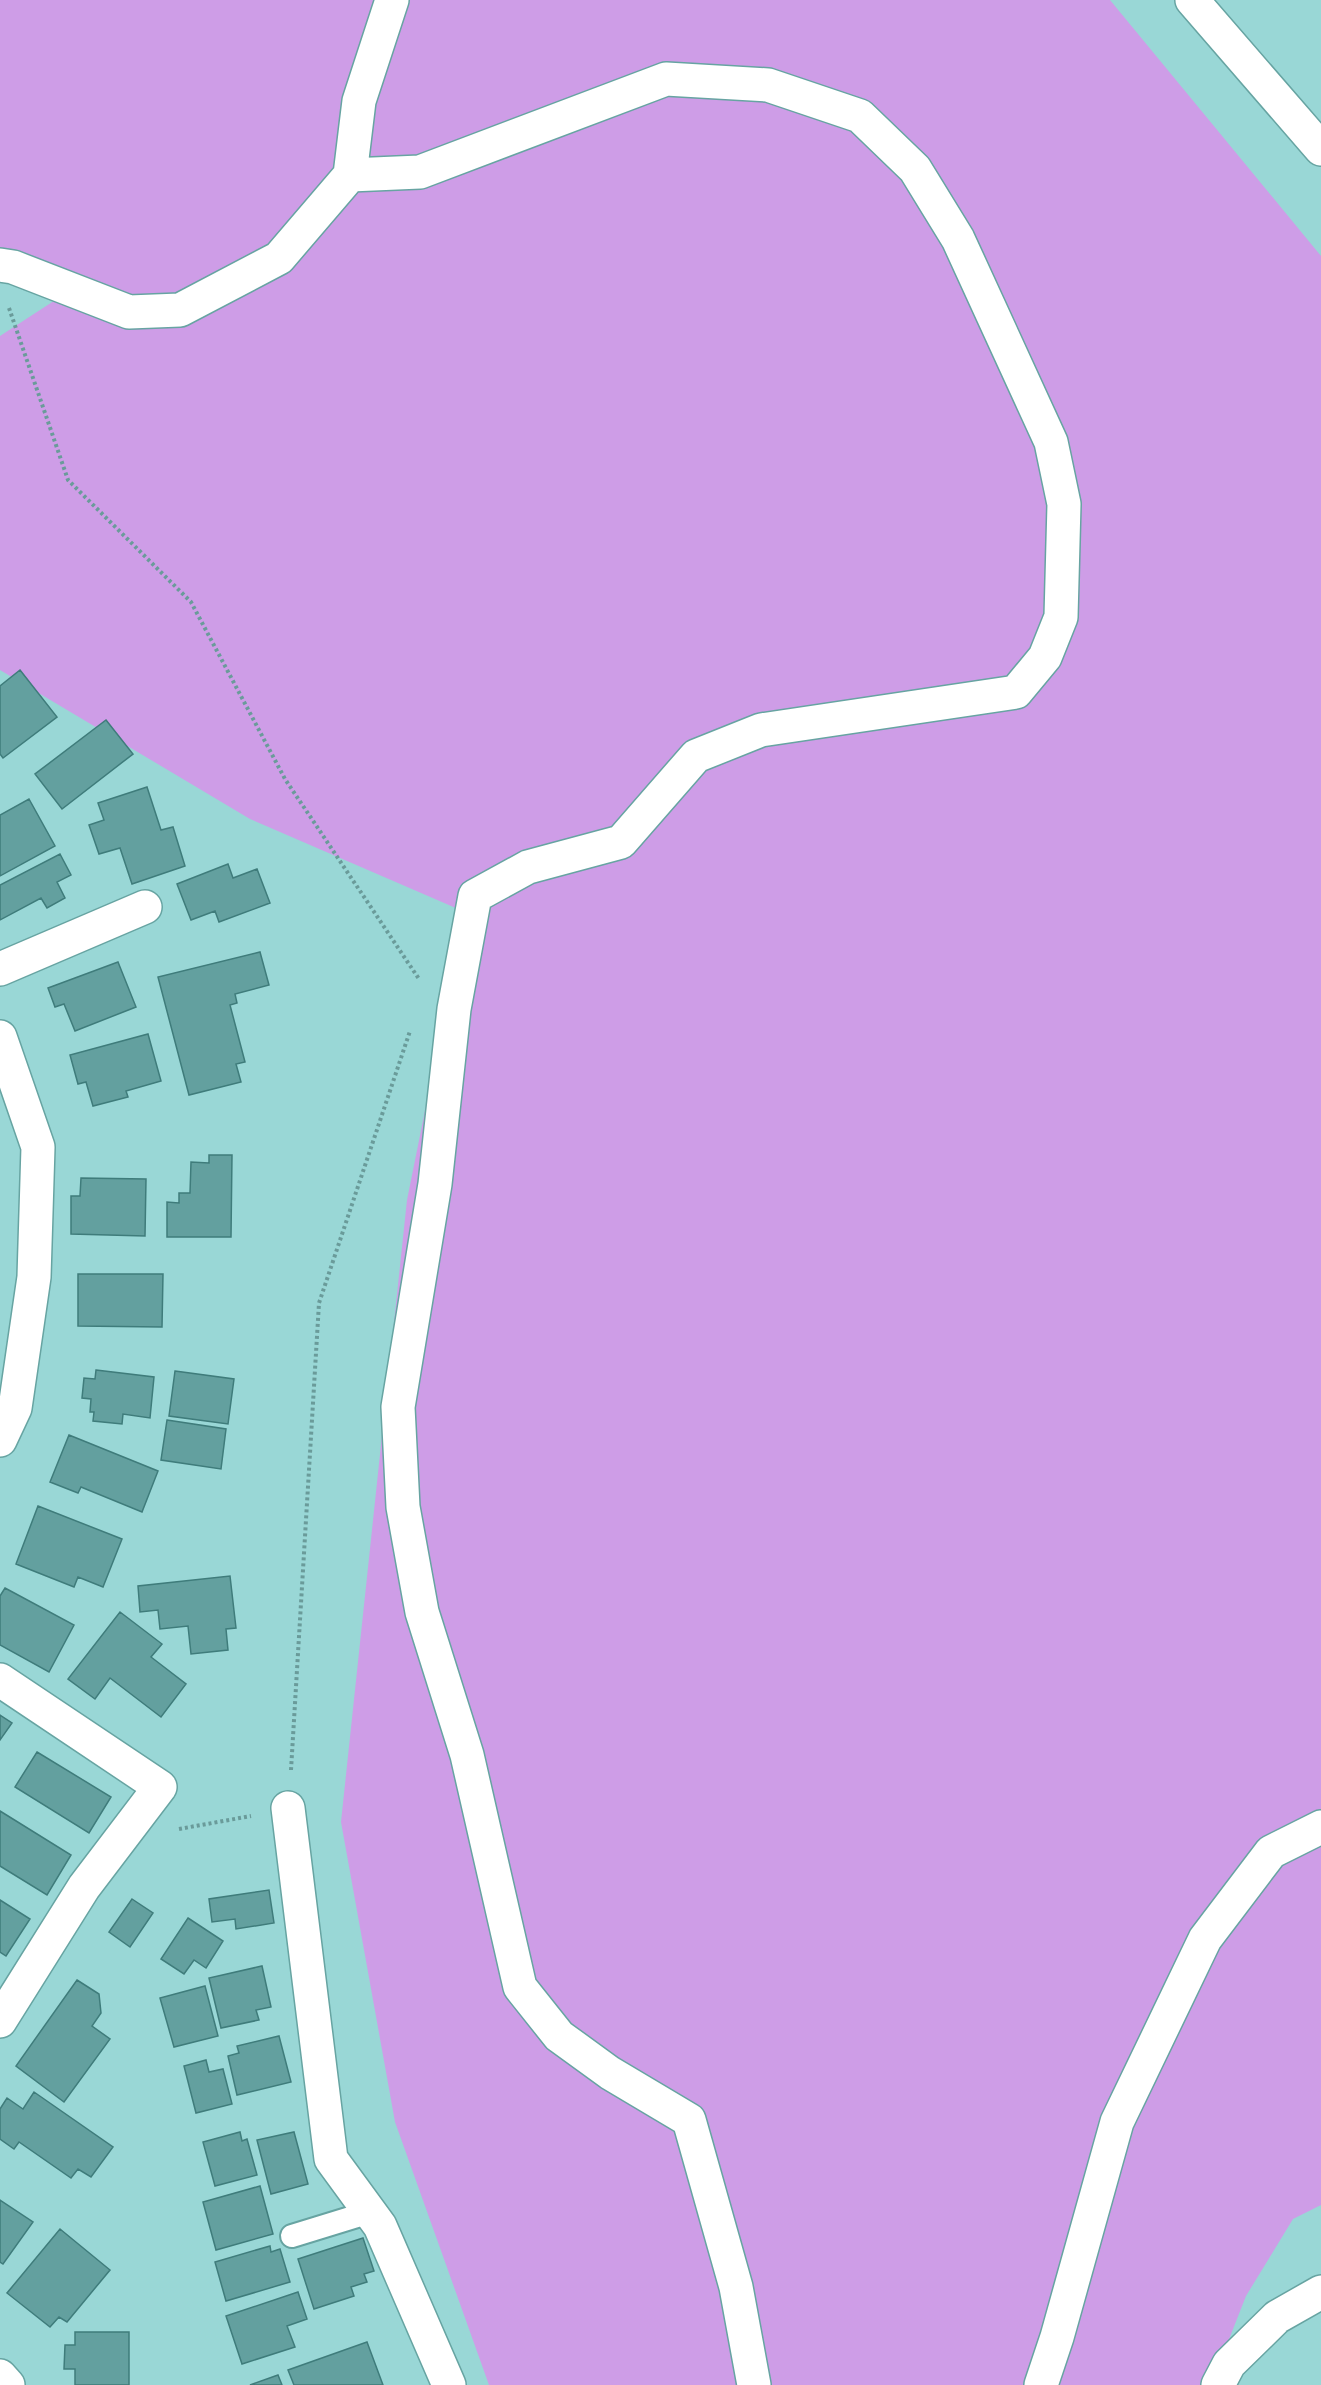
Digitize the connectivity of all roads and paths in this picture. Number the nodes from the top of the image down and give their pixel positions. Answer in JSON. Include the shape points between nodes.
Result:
{"nodes":[{"id":1,"x":392,"y":0,"type":"edge"},
{"id":2,"x":1192,"y":0,"type":"edge"},
{"id":3,"x":1321,"y":149,"type":"edge"},
{"id":4,"x":350,"y":175,"type":"junction"},
{"id":5,"x":0,"y":265,"type":"edge"},
{"id":6,"x":8,"y":304,"type":"dead end"},
{"id":7,"x":145,"y":907,"type":"dead end"},
{"id":8,"x":0,"y":969,"type":"edge"},
{"id":9,"x":424,"y":987,"type":"dead end"},
{"id":10,"x":413,"y":1021,"type":"dead end"},
{"id":11,"x":0,"y":1037,"type":"edge"},
{"id":12,"x":0,"y":1440,"type":"edge"},
{"id":13,"x":0,"y":1680,"type":"edge"},
{"id":14,"x":288,"y":1808,"type":"junction"},
{"id":15,"x":1321,"y":1827,"type":"edge"},
{"id":16,"x":126,"y":1832,"type":"junction"},
{"id":17,"x":0,"y":2022,"type":"edge"},
{"id":18,"x":370,"y":2212,"type":"junction"},
{"id":19,"x":292,"y":2236,"type":"dead end"},
{"id":20,"x":1321,"y":2292,"type":"edge"},
{"id":21,"x":0,"y":2376,"type":"edge"},
{"id":22,"x":8,"y":2385,"type":"edge"},
{"id":23,"x":449,"y":2385,"type":"edge"},
{"id":24,"x":754,"y":2385,"type":"edge"},
{"id":25,"x":1041,"y":2385,"type":"edge"},
{"id":26,"x":1218,"y":2385,"type":"edge"}],
"edges":[{"from":1,"to":4,"type":"street","via":[[359,101]]},
{"from":2,"to":3,"type":"street"},
{"from":4,"to":5,"type":"street","via":[[279,258],[180,310],[129,312]]},
{"from":4,"to":24,"type":"street","via":[[420,171],[666,79],[768,85],[860,116],[915,169],[958,239],[1051,442],[1064,504],[1061,616],[1045,657],[1016,692],[761,730],[696,756],[621,842],[528,867],[475,896],[454,1009],[435,1184],[398,1407],[403,1507],[422,1612],[468,1755],[520,1987],[559,2036],[610,2073],[689,2120],[736,2287]]},
{"from":6,"to":9,"type":"path","via":[[68,480],[191,602],[285,779]]},
{"from":7,"to":8,"type":"street"},
{"from":10,"to":14,"type":"path","via":[[319,1303]]},
{"from":11,"to":12,"type":"street","via":[[38,1147],[34,1277],[15,1408]]},
{"from":13,"to":16,"type":"street","via":[[160,1787]]},
{"from":14,"to":16,"type":"path","via":[[186,1829]]},
{"from":14,"to":18,"type":"street","via":[[331,2160]]},
{"from":15,"to":25,"type":"street","via":[[1271,1852],[1205,1940],[1117,2122]]},
{"from":16,"to":17,"type":"street","via":[[84,1887]]},
{"from":18,"to":19,"type":"lane"},
{"from":18,"to":23,"type":"street","via":[[380,2226]]},
{"from":20,"to":26,"type":"street","via":[[1277,2317],[1229,2364]]},
{"from":21,"to":22,"type":"street"}]}
